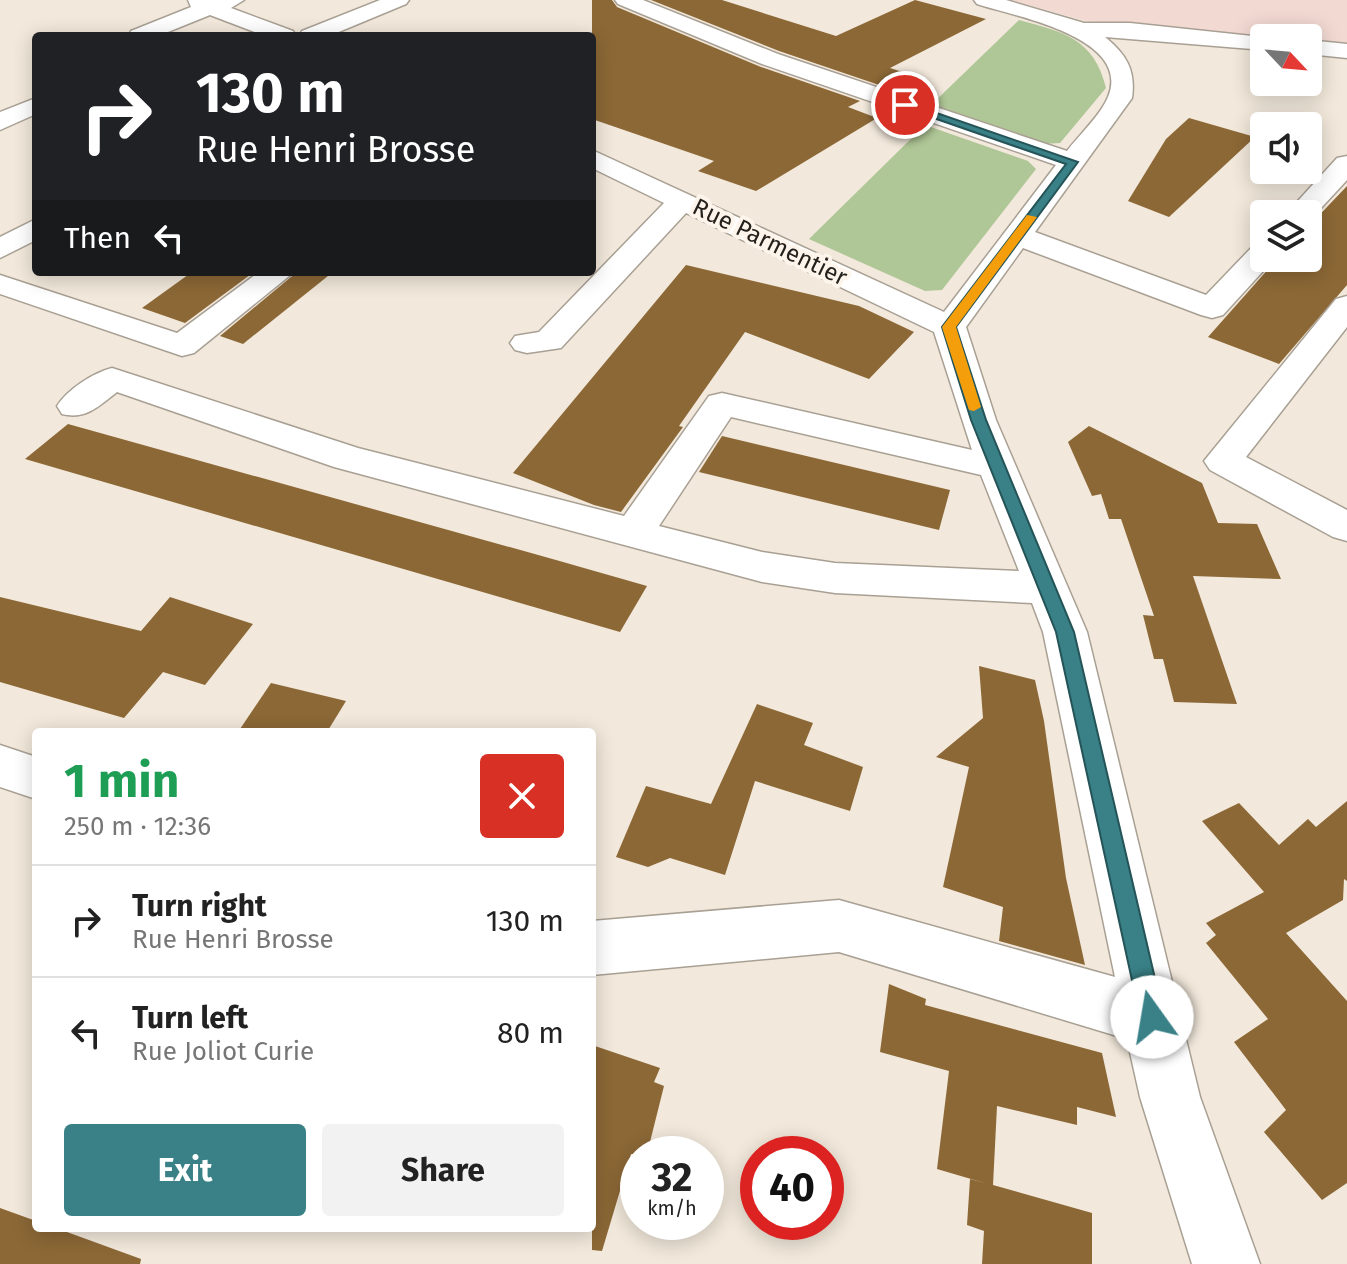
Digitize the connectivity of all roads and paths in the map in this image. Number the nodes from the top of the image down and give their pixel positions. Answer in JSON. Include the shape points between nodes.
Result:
{"nodes":[{"id":1,"x":234,"y":0,"type":"edge"},
{"id":2,"x":399,"y":0,"type":"edge"},
{"id":3,"x":625,"y":0,"type":"edge"},
{"id":4,"x":984,"y":0,"type":"edge"},
{"id":5,"x":201,"y":4,"type":"edge"},
{"id":6,"x":1083,"y":30,"type":"junction"},
{"id":7,"x":147,"y":32,"type":"edge"},
{"id":8,"x":274,"y":32,"type":"edge"},
{"id":9,"x":320,"y":32,"type":"edge"},
{"id":10,"x":1250,"y":42,"type":"edge"},
{"id":11,"x":1322,"y":48,"type":"edge"},
{"id":12,"x":1347,"y":51,"type":"edge"},
{"id":13,"x":32,"y":107,"type":"edge"},
{"id":14,"x":0,"y":122,"type":"edge"},
{"id":15,"x":596,"y":160,"type":"edge"},
{"id":16,"x":1073,"y":162,"type":"junction"},
{"id":17,"x":1347,"y":164,"type":"edge"},
{"id":18,"x":683,"y":200,"type":"junction"},
{"id":19,"x":1313,"y":200,"type":"edge"},
{"id":20,"x":32,"y":230,"type":"edge"},
{"id":21,"x":1017,"y":236,"type":"junction"},
{"id":22,"x":0,"y":249,"type":"edge"},
{"id":23,"x":1250,"y":267,"type":"edge"},
{"id":24,"x":274,"y":276,"type":"edge"},
{"id":25,"x":5,"y":290,"type":"edge"},
{"id":26,"x":1347,"y":306,"type":"edge"},
{"id":27,"x":949,"y":327,"type":"junction"},
{"id":28,"x":527,"y":343,"type":"dead end"},
{"id":29,"x":75,"y":406,"type":"dead end"},
{"id":30,"x":996,"y":462,"type":"junction"},
{"id":31,"x":1347,"y":527,"type":"edge"},
{"id":32,"x":634,"y":532,"type":"junction"},
{"id":33,"x":1047,"y":588,"type":"junction"},
{"id":34,"x":0,"y":766,"type":"edge"},
{"id":35,"x":32,"y":777,"type":"edge"},
{"id":36,"x":596,"y":948,"type":"edge"},
{"id":37,"x":1152,"y":1017,"type":"junction"},
{"id":38,"x":1226,"y":1264,"type":"edge"}],
"edges":[{"from":1,"to":5,"type":"street"},
{"from":2,"to":9,"type":"street"},
{"from":3,"to":16,"type":"street","via":[[770,59]]},
{"from":4,"to":6,"type":"street"},
{"from":5,"to":7,"type":"street"},
{"from":5,"to":8,"type":"street"},
{"from":6,"to":10,"type":"street"},
{"from":6,"to":16,"type":"street","via":[[1116,58],[1125,79],[1120,98]]},
{"from":11,"to":12,"type":"street"},
{"from":13,"to":14,"type":"street"},
{"from":15,"to":18,"type":"street","name":"Rue Parmentier"},
{"from":16,"to":21,"type":"street"},
{"from":17,"to":19,"type":"street"},
{"from":18,"to":27,"type":"street","name":"Rue Parmentier"},
{"from":18,"to":28,"type":"street","via":[[549,341]]},
{"from":20,"to":22,"type":"street"},
{"from":21,"to":23,"type":"street","via":[[1212,308]]},
{"from":21,"to":27,"type":"street"},
{"from":24,"to":25,"type":"street","via":[[182,346]]},
{"from":26,"to":31,"type":"street","via":[[1223,461]]},
{"from":27,"to":30,"type":"street"},
{"from":29,"to":32,"type":"street","via":[[112,379],[347,458]]},
{"from":30,"to":32,"type":"street","via":[[973,463],[722,404]]},
{"from":30,"to":33,"type":"street"},
{"from":32,"to":33,"type":"street","via":[[762,567],[820,576]]},
{"from":33,"to":37,"type":"street","via":[[1065,632]]},
{"from":34,"to":35,"type":"street"},
{"from":36,"to":37,"type":"street","via":[[839,926]]},
{"from":37,"to":38,"type":"street","via":[[1170,1097]]}]}
